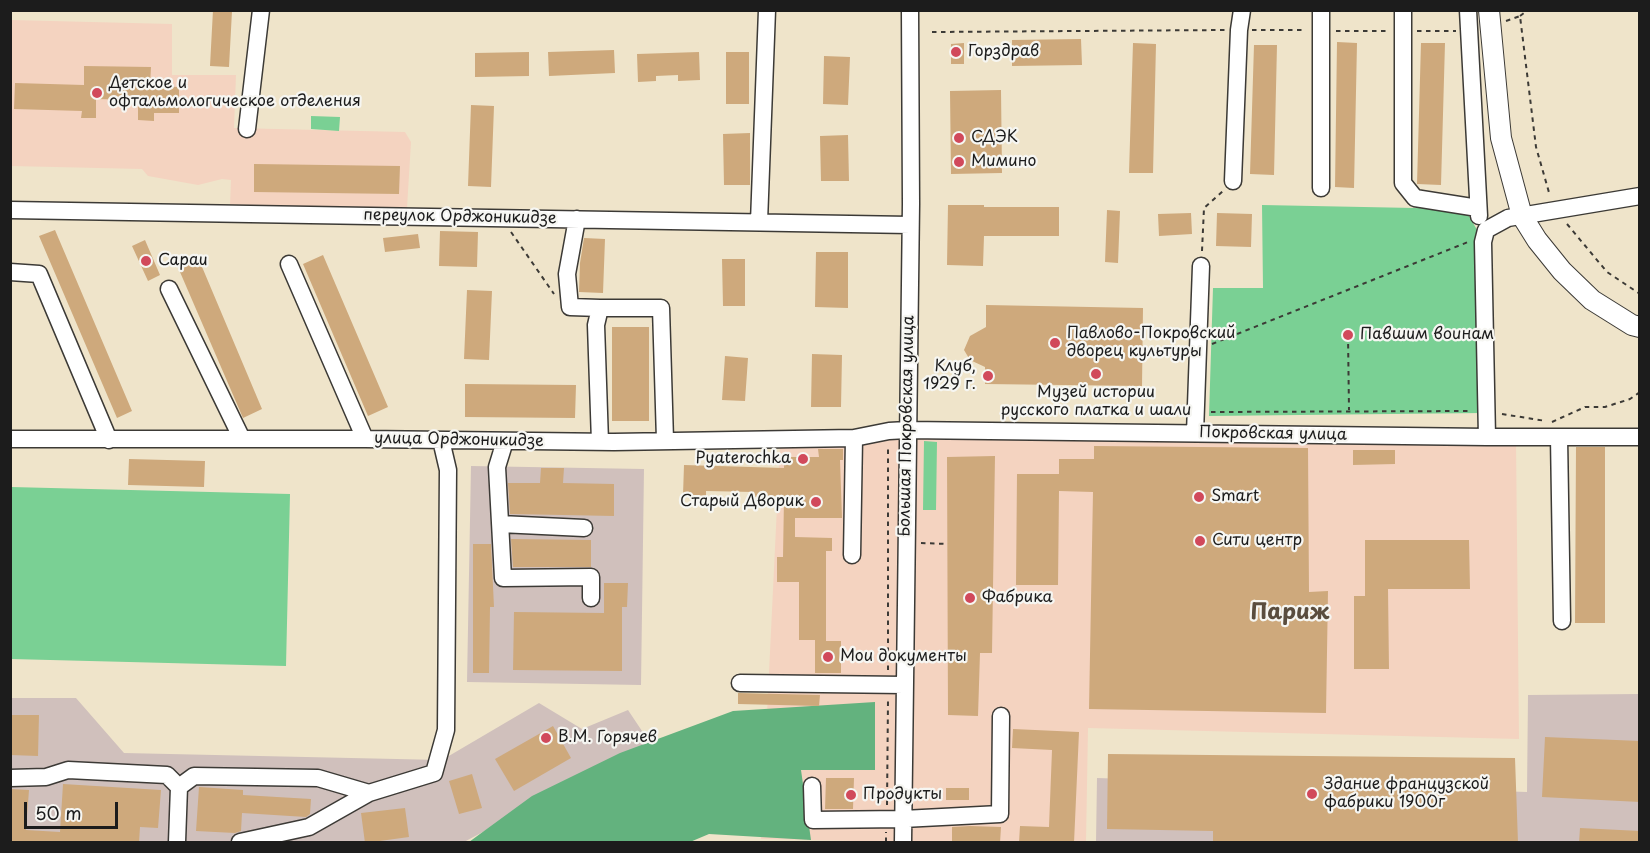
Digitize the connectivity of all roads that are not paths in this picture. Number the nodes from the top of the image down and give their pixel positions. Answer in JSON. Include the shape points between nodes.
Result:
{"nodes":[{"id":1,"x":261,"y":10,"type":"edge"},
{"id":2,"x":766,"y":10,"type":"edge"},
{"id":3,"x":910,"y":10,"type":"edge"},
{"id":4,"x":1242,"y":10,"type":"edge"},
{"id":5,"x":1321,"y":10,"type":"edge"},
{"id":6,"x":1402,"y":10,"type":"edge"},
{"id":7,"x":1468,"y":10,"type":"edge"},
{"id":8,"x":1490,"y":18,"type":"edge"},
{"id":9,"x":247,"y":129,"type":"dead end"},
{"id":10,"x":1233,"y":181,"type":"road end"},
{"id":11,"x":1321,"y":188,"type":"dead end"},
{"id":12,"x":1640,"y":196,"type":"edge"},
{"id":13,"x":1478,"y":208,"type":"junction"},
{"id":14,"x":10,"y":210,"type":"edge"},
{"id":15,"x":1522,"y":216,"type":"junction"},
{"id":16,"x":577,"y":219,"type":"junction"},
{"id":17,"x":759,"y":222,"type":"junction"},
{"id":18,"x":910,"y":225,"type":"junction"},
{"id":19,"x":1480,"y":235,"type":"junction"},
{"id":20,"x":289,"y":264,"type":"dead end"},
{"id":21,"x":1200,"y":266,"type":"road end"},
{"id":22,"x":10,"y":272,"type":"edge"},
{"id":23,"x":169,"y":289,"type":"dead end"},
{"id":24,"x":600,"y":308,"type":"junction"},
{"id":25,"x":1640,"y":327,"type":"edge"},
{"id":26,"x":907,"y":430,"type":"junction"},
{"id":27,"x":1195,"y":433,"type":"junction"},
{"id":28,"x":1487,"y":437,"type":"junction"},
{"id":29,"x":1559,"y":437,"type":"junction"},
{"id":30,"x":1640,"y":437,"type":"edge"},
{"id":31,"x":854,"y":438,"type":"junction"},
{"id":32,"x":10,"y":439,"type":"edge"},
{"id":33,"x":242,"y":439,"type":"junction"},
{"id":34,"x":365,"y":439,"type":"junction"},
{"id":35,"x":109,"y":440,"type":"junction"},
{"id":36,"x":441,"y":440,"type":"junction"},
{"id":37,"x":665,"y":440,"type":"junction"},
{"id":38,"x":505,"y":441,"type":"junction"},
{"id":39,"x":600,"y":442,"type":"junction"},
{"id":40,"x":500,"y":524,"type":"junction"},
{"id":41,"x":584,"y":528,"type":"dead end"},
{"id":42,"x":852,"y":555,"type":"dead end"},
{"id":43,"x":591,"y":598,"type":"dead end"},
{"id":44,"x":1562,"y":621,"type":"dead end"},
{"id":45,"x":740,"y":683,"type":"dead end"},
{"id":46,"x":899,"y":688,"type":"junction"},
{"id":47,"x":1002,"y":716,"type":"dead end"},
{"id":48,"x":10,"y":778,"type":"edge"},
{"id":49,"x":812,"y":786,"type":"dead end"},
{"id":50,"x":179,"y":787,"type":"junction"},
{"id":51,"x":369,"y":793,"type":"junction"},
{"id":52,"x":895,"y":819,"type":"junction"},
{"id":53,"x":177,"y":843,"type":"edge"},
{"id":54,"x":240,"y":843,"type":"edge"},
{"id":55,"x":903,"y":843,"type":"edge"}],
"edges":[{"from":1,"to":9,"type":"street"},
{"from":2,"to":17,"type":"street"},
{"from":3,"to":18,"type":"street","name":"Большая Покровская улица"},
{"from":4,"to":10,"type":"street"},
{"from":5,"to":11,"type":"street"},
{"from":6,"to":13,"type":"street","via":[[1403,183],[1415,198]]},
{"from":7,"to":13,"type":"street"},
{"from":8,"to":15,"type":"main road","via":[[1501,138]]},
{"from":12,"to":15,"type":"street"},
{"from":13,"to":19,"type":"street"},
{"from":14,"to":16,"type":"street","name":"переулок Орджоникидзе"},
{"from":15,"to":19,"type":"street","via":[[1508,218]]},
{"from":15,"to":25,"type":"main road","via":[[1562,271],[1592,300]]},
{"from":16,"to":17,"type":"street","name":"переулок Орджоникидзе"},
{"from":16,"to":24,"type":"street","via":[[567,274],[570,307]]},
{"from":17,"to":18,"type":"street","name":"переулок Орджоникидзе"},
{"from":18,"to":26,"type":"street","name":"Большая Покровская улица"},
{"from":19,"to":28,"type":"street"},
{"from":20,"to":34,"type":"street"},
{"from":21,"to":27,"type":"street"},
{"from":22,"to":35,"type":"street","via":[[39,274]]},
{"from":23,"to":33,"type":"street"},
{"from":24,"to":37,"type":"street","via":[[661,308]]},
{"from":24,"to":39,"type":"street","via":[[596,325]]},
{"from":26,"to":27,"type":"street","name":"Покровская улица"},
{"from":26,"to":31,"type":"street","name":"улица Орджоникидзе"},
{"from":26,"to":46,"type":"street","name":"Большая Покровская улица"},
{"from":27,"to":28,"type":"street","name":"Покровская улица"},
{"from":28,"to":29,"type":"street","name":"Покровская улица"},
{"from":29,"to":30,"type":"street","name":"Покровская улица"},
{"from":29,"to":44,"type":"street"},
{"from":31,"to":37,"type":"street","name":"улица Орджоникидзе"},
{"from":31,"to":42,"type":"street"},
{"from":32,"to":35,"type":"street","name":"улица Орджоникидзе"},
{"from":33,"to":34,"type":"street","name":"улица Орджоникидзе"},
{"from":33,"to":35,"type":"street","name":"улица Орджоникидзе"},
{"from":34,"to":36,"type":"street","name":"улица Орджоникидзе"},
{"from":36,"to":38,"type":"street","name":"улица Орджоникидзе"},
{"from":36,"to":51,"type":"street","via":[[448,470],[447,730],[434,773]]},
{"from":37,"to":39,"type":"street","name":"улица Орджоникидзе"},
{"from":38,"to":39,"type":"street","name":"улица Орджоникидзе"},
{"from":38,"to":40,"type":"street","via":[[498,466]]},
{"from":40,"to":41,"type":"street"},
{"from":40,"to":43,"type":"street","via":[[503,578],[591,578]]},
{"from":45,"to":46,"type":"street"},
{"from":46,"to":52,"type":"street","name":"Большая Покровская улица","via":[[904,742]]},
{"from":47,"to":52,"type":"street","via":[[1000,814]]},
{"from":48,"to":50,"type":"street","via":[[46,777],[68,770],[167,775]]},
{"from":49,"to":52,"type":"street","via":[[813,820]]},
{"from":50,"to":51,"type":"street","via":[[194,776],[318,778]]},
{"from":50,"to":53,"type":"street"},
{"from":51,"to":54,"type":"street","via":[[309,827]]},
{"from":52,"to":55,"type":"street","name":"Большая Покровская улица"}]}
